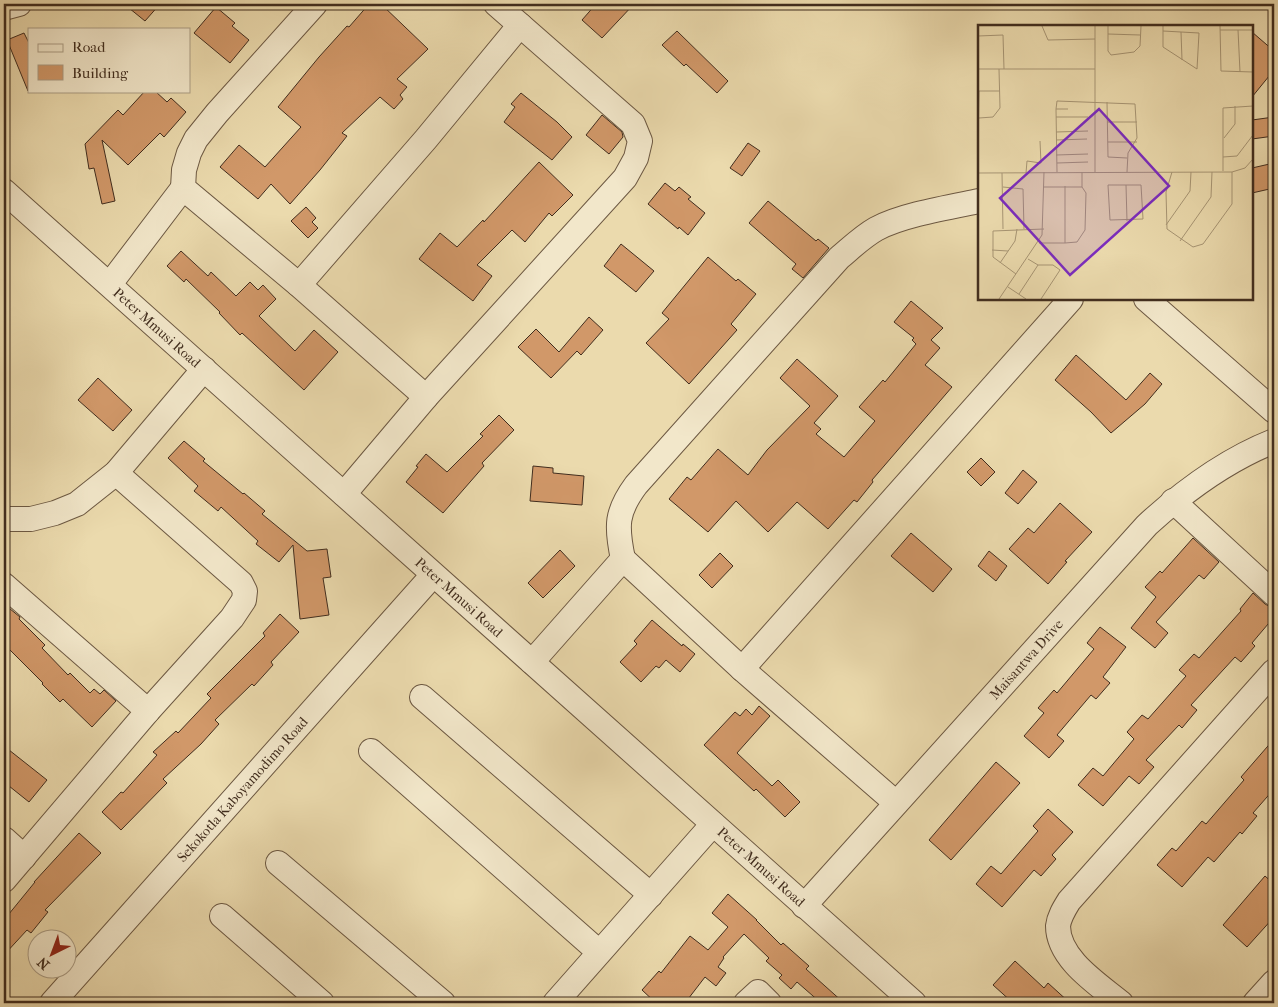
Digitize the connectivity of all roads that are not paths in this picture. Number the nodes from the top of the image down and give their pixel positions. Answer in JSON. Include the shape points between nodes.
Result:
{"nodes":[{"id":1,"x":19,"y":4,"type":"edge"},
{"id":2,"x":315,"y":4,"type":"edge"},
{"id":3,"x":496,"y":4,"type":"edge"},
{"id":4,"x":4,"y":8,"type":"edge"},
{"id":5,"x":520,"y":25,"type":"junction"},
{"id":6,"x":182,"y":188,"type":"junction"},
{"id":7,"x":4,"y":191,"type":"edge"},
{"id":8,"x":978,"y":201,"type":"edge"},
{"id":9,"x":110,"y":284,"type":"junction"},
{"id":10,"x":299,"y":285,"type":"junction"},
{"id":11,"x":1070,"y":300,"type":"edge"},
{"id":12,"x":1147,"y":300,"type":"edge"},
{"id":13,"x":204,"y":368,"type":"junction"},
{"id":14,"x":426,"y":397,"type":"junction"},
{"id":15,"x":1274,"y":411,"type":"edge"},
{"id":16,"x":1274,"y":441,"type":"edge"},
{"id":17,"x":116,"y":473,"type":"junction"},
{"id":18,"x":344,"y":494,"type":"junction"},
{"id":19,"x":1173,"y":501,"type":"junction"},
{"id":20,"x":4,"y":519,"type":"edge"},
{"id":21,"x":623,"y":559,"type":"junction"},
{"id":22,"x":433,"y":575,"type":"junction"},
{"id":23,"x":4,"y":585,"type":"edge"},
{"id":24,"x":1274,"y":594,"type":"edge"},
{"id":25,"x":532,"y":662,"type":"junction"},
{"id":26,"x":742,"y":669,"type":"junction"},
{"id":27,"x":1274,"y":670,"type":"edge"},
{"id":28,"x":422,"y":697,"type":"dead end"},
{"id":29,"x":148,"y":711,"type":"junction"},
{"id":30,"x":371,"y":751,"type":"dead end"},
{"id":31,"x":896,"y":803,"type":"junction"},
{"id":32,"x":713,"y":824,"type":"junction"},
{"id":33,"x":4,"y":839,"type":"edge"},
{"id":34,"x":24,"y":857,"type":"junction"},
{"id":35,"x":278,"y":863,"type":"dead end"},
{"id":36,"x":4,"y":880,"type":"edge"},
{"id":37,"x":651,"y":895,"type":"junction"},
{"id":38,"x":804,"y":906,"type":"junction"},
{"id":39,"x":222,"y":916,"type":"dead end"},
{"id":40,"x":600,"y":952,"type":"junction"},
{"id":41,"x":1274,"y":982,"type":"edge"},
{"id":42,"x":52,"y":1003,"type":"edge"},
{"id":43,"x":322,"y":1003,"type":"edge"},
{"id":44,"x":443,"y":1003,"type":"edge"},
{"id":45,"x":555,"y":1003,"type":"edge"},
{"id":46,"x":746,"y":1003,"type":"edge"},
{"id":47,"x":769,"y":1003,"type":"edge"},
{"id":48,"x":914,"y":1003,"type":"edge"},
{"id":49,"x":1120,"y":1003,"type":"edge"},
{"id":50,"x":1255,"y":1003,"type":"edge"}],
"edges":[{"from":1,"to":4,"type":"street"},
{"from":2,"to":6,"type":"street","via":[[196,139],[184,170]]},
{"from":3,"to":5,"type":"street"},
{"from":5,"to":10,"type":"street"},
{"from":5,"to":14,"type":"street","via":[[633,124],[640,141],[636,158],[625,178]]},
{"from":6,"to":9,"type":"street"},
{"from":6,"to":10,"type":"street"},
{"from":7,"to":9,"type":"street","name":"Peter Mmusi Road"},
{"from":8,"to":21,"type":"street","via":[[892,222],[857,242],[840,258],[630,493],[621,511]]},
{"from":9,"to":13,"type":"street","name":"Peter Mmusi Road"},
{"from":10,"to":14,"type":"street"},
{"from":11,"to":26,"type":"street"},
{"from":12,"to":15,"type":"street"},
{"from":13,"to":17,"type":"street"},
{"from":13,"to":18,"type":"street","name":"Peter Mmusi Road"},
{"from":14,"to":18,"type":"street"},
{"from":16,"to":19,"type":"street","name":"Maisantwa Drive","via":[[1223,466]]},
{"from":17,"to":20,"type":"street","via":[[77,504],[63,510],[31,519]]},
{"from":17,"to":29,"type":"street","via":[[241,583],[245,591],[244,600],[232,618]]},
{"from":18,"to":22,"type":"street","name":"Peter Mmusi Road"},
{"from":19,"to":24,"type":"street"},
{"from":19,"to":31,"type":"street","name":"Maisantwa Drive","via":[[1121,552]]},
{"from":21,"to":25,"type":"street"},
{"from":21,"to":26,"type":"street"},
{"from":22,"to":25,"type":"street","name":"Peter Mmusi Road"},
{"from":22,"to":42,"type":"street","name":"Sekokotla Kaboyamodimo Road"},
{"from":23,"to":29,"type":"street"},
{"from":25,"to":32,"type":"street","name":"Peter Mmusi Road"},
{"from":26,"to":31,"type":"street"},
{"from":27,"to":49,"type":"street","via":[[1069,901],[1062,913],[1058,926],[1065,951],[1075,964]]},
{"from":28,"to":37,"type":"street"},
{"from":29,"to":34,"type":"street"},
{"from":30,"to":40,"type":"street"},
{"from":31,"to":38,"type":"street","name":"Maisantwa Drive"},
{"from":32,"to":37,"type":"street"},
{"from":32,"to":38,"type":"street","name":"Peter Mmusi Road"},
{"from":33,"to":34,"type":"street"},
{"from":34,"to":36,"type":"street"},
{"from":35,"to":44,"type":"street"},
{"from":37,"to":40,"type":"street"},
{"from":38,"to":48,"type":"street","name":"Peter Mmusi Road"},
{"from":39,"to":43,"type":"street"},
{"from":40,"to":45,"type":"street"},
{"from":41,"to":50,"type":"street"},
{"from":46,"to":47,"type":"street","via":[[758,992]]}]}
